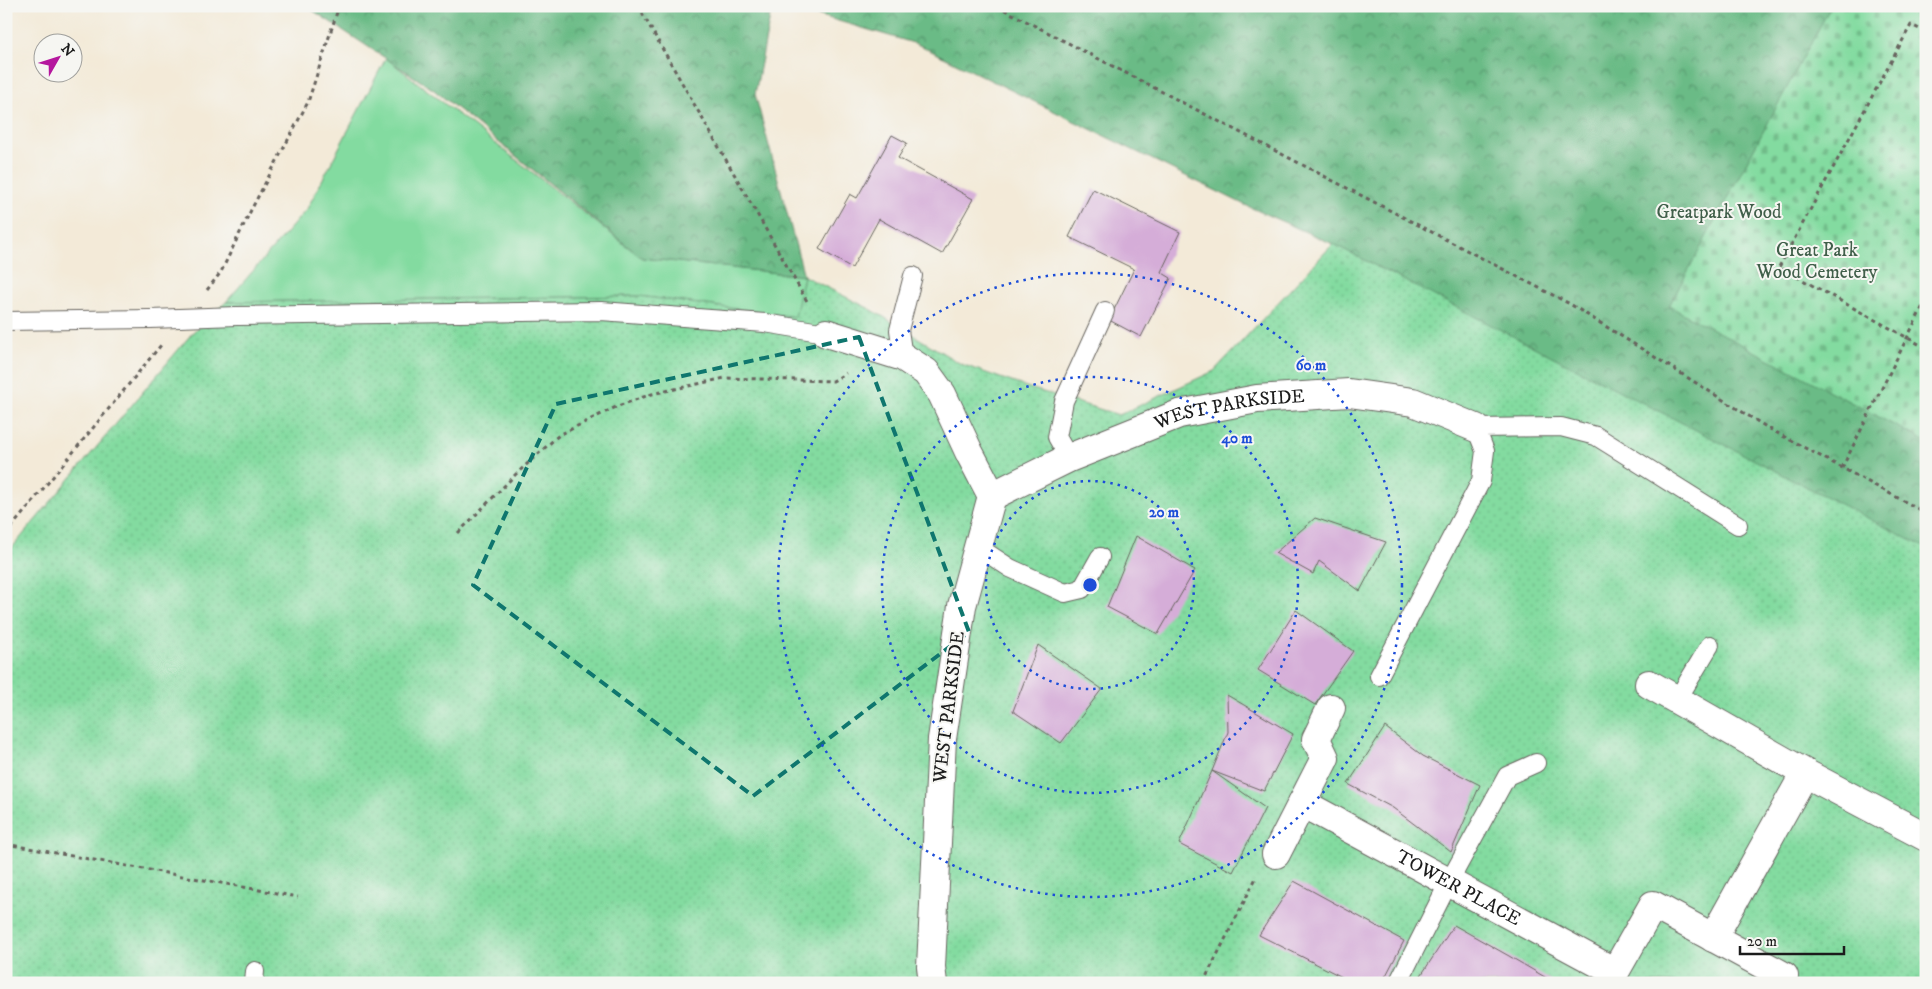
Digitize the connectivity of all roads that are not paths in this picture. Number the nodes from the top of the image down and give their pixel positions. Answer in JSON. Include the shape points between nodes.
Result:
{"nodes":[{"id":1,"x":913,"y":276,"type":"dead end"},
{"id":2,"x":1105,"y":311,"type":"dead end"},
{"id":3,"x":6,"y":321,"type":"edge"},
{"id":4,"x":826,"y":333,"type":"joint"},
{"id":5,"x":903,"y":357,"type":"junction"},
{"id":6,"x":1476,"y":428,"type":"junction"},
{"id":7,"x":1069,"y":458,"type":"junction"},
{"id":8,"x":992,"y":496,"type":"junction"},
{"id":9,"x":1738,"y":525,"type":"dead end"},
{"id":10,"x":978,"y":547,"type":"junction"},
{"id":11,"x":1100,"y":557,"type":"dead end"},
{"id":12,"x":1710,"y":645,"type":"dead end"},
{"id":13,"x":1379,"y":676,"type":"dead end"},
{"id":14,"x":1649,"y":684,"type":"dead end"},
{"id":15,"x":1677,"y":700,"type":"junction"},
{"id":16,"x":1331,"y":708,"type":"dead end"},
{"id":17,"x":1536,"y":763,"type":"dead end"},
{"id":18,"x":1805,"y":773,"type":"junction"},
{"id":19,"x":1302,"y":803,"type":"junction"},
{"id":20,"x":1926,"y":837,"type":"edge"},
{"id":21,"x":1276,"y":854,"type":"road end"},
{"id":22,"x":1449,"y":882,"type":"junction"},
{"id":23,"x":1713,"y":938,"type":"junction"},
{"id":24,"x":1612,"y":977,"type":"edge"},
{"id":25,"x":933,"y":983,"type":"edge"},
{"id":26,"x":1398,"y":983,"type":"edge"},
{"id":27,"x":1780,"y":983,"type":"edge"}],
"edges":[{"from":1,"to":5,"type":"lane","via":[[899,330]]},
{"from":2,"to":7,"type":"lane","via":[[1064,401],[1057,437]]},
{"from":3,"to":4,"type":"lane","bridge":true,"via":[[601,311],[765,323]]},
{"from":4,"to":5,"type":"street"},
{"from":5,"to":8,"type":"street","via":[[926,372],[942,394]]},
{"from":6,"to":7,"type":"street","name":"WEST PARKSIDE","via":[[1413,402],[1348,393],[1257,398],[1179,414]]},
{"from":6,"to":9,"type":"lane","via":[[1561,428],[1596,436]]},
{"from":6,"to":13,"type":"lane","via":[[1485,451],[1481,481]]},
{"from":7,"to":8,"type":"street","name":"WEST PARKSIDE"},
{"from":8,"to":10,"type":"street","name":"WEST PARKSIDE"},
{"from":10,"to":11,"type":"lane","via":[[1010,568],[1065,594],[1082,589]]},
{"from":10,"to":25,"type":"street","name":"WEST PARKSIDE","via":[[962,606],[942,739],[931,967]]},
{"from":12,"to":15,"type":"lane"},
{"from":14,"to":15,"type":"street"},
{"from":15,"to":18,"type":"street"},
{"from":16,"to":19,"type":"street","via":[[1316,740],[1324,758]]},
{"from":17,"to":22,"type":"lane","via":[[1507,776]]},
{"from":18,"to":20,"type":"street"},
{"from":18,"to":23,"type":"street"},
{"from":19,"to":21,"type":"street"},
{"from":19,"to":22,"type":"street","name":"TOWER PLACE"},
{"from":22,"to":24,"type":"street","name":"TOWER PLACE"},
{"from":22,"to":26,"type":"lane"},
{"from":23,"to":24,"type":"street","name":"TOWER PLACE","via":[[1653,905]]},
{"from":23,"to":27,"type":"street","name":"TOWER PLACE","via":[[1784,976]]}]}
